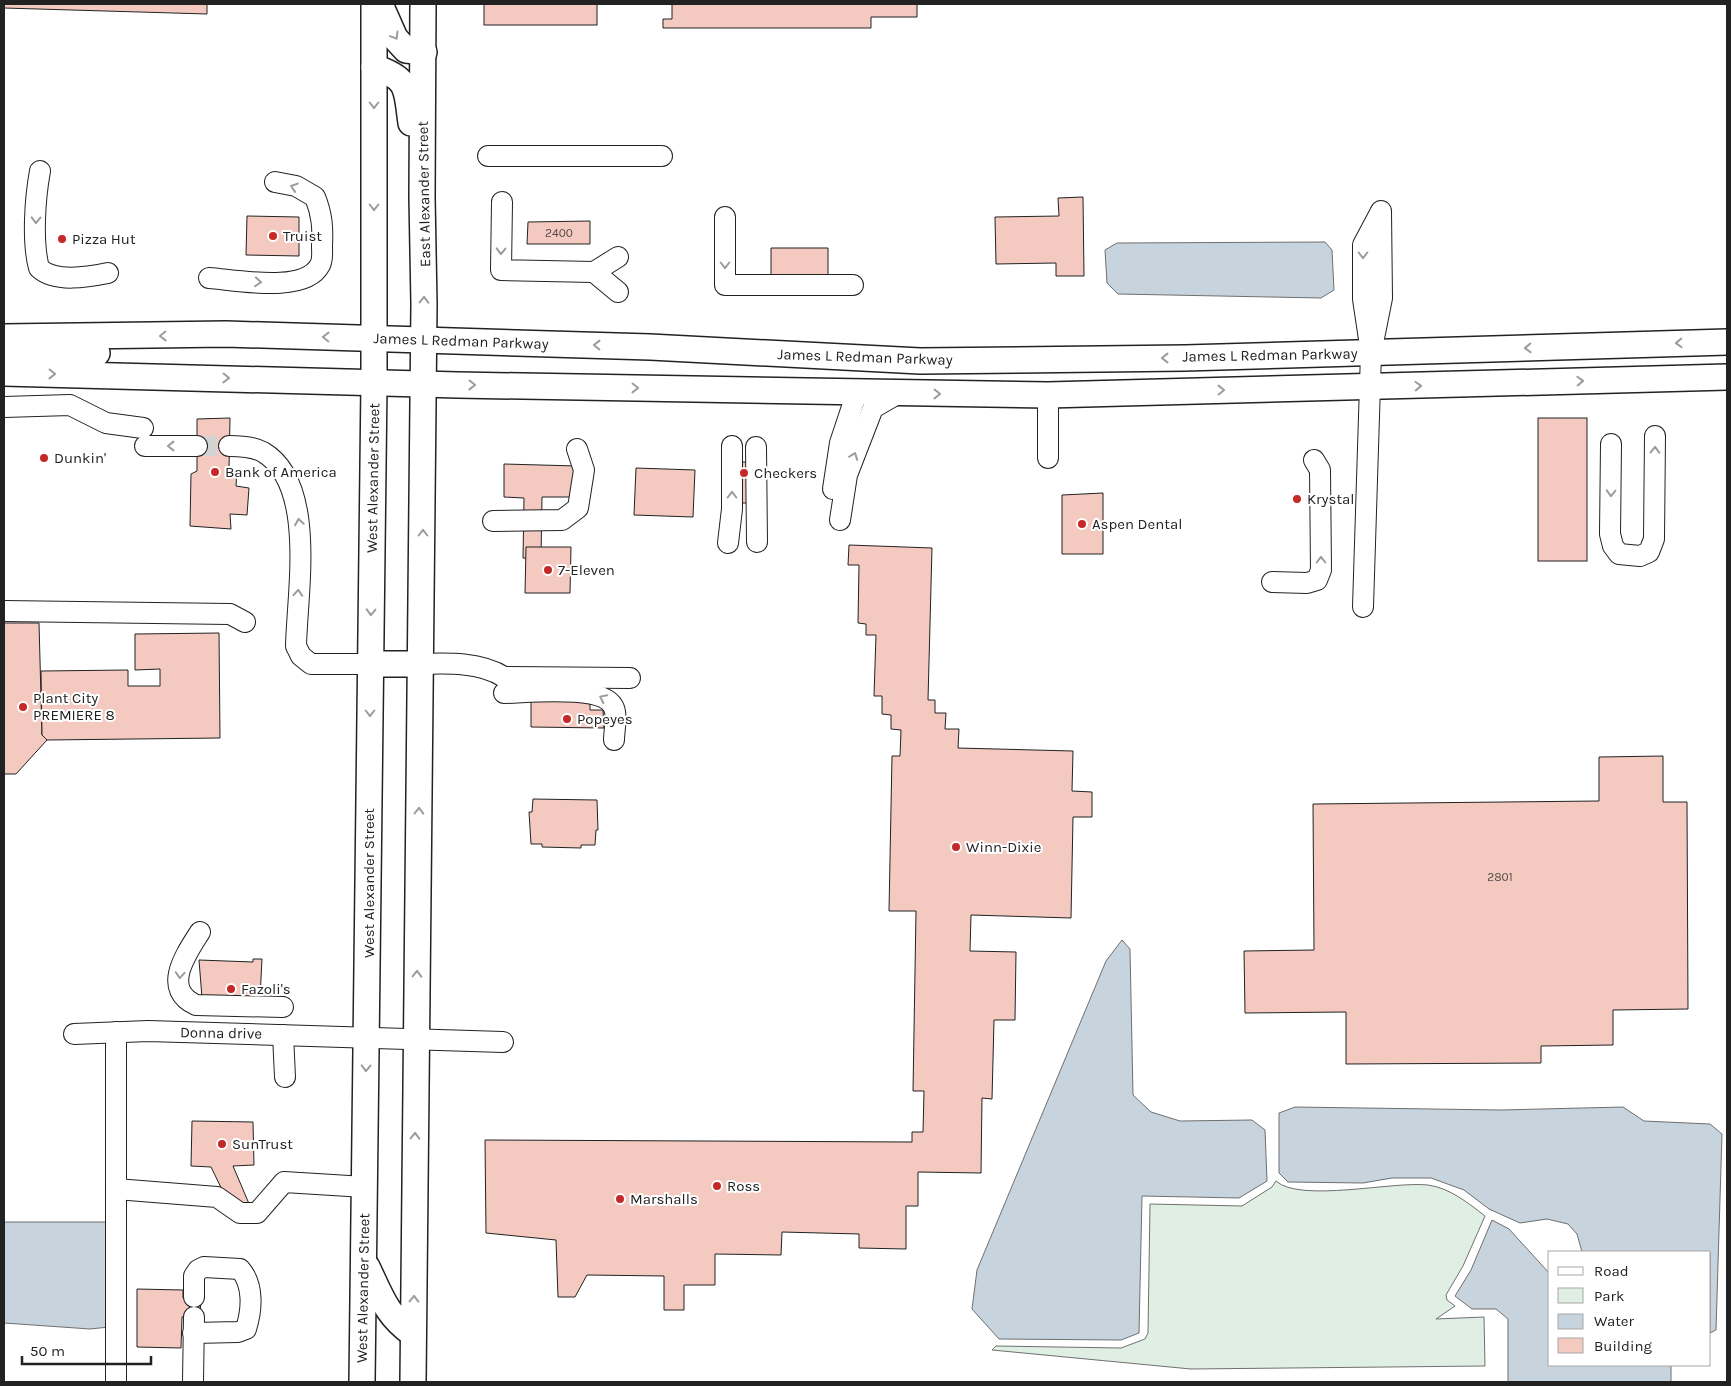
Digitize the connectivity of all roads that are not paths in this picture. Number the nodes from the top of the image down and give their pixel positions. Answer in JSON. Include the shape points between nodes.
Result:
{"nodes":[{"id":1,"x":374,"y":4,"type":"edge"},
{"id":2,"x":380,"y":4,"type":"edge"},
{"id":3,"x":423,"y":4,"type":"edge"},
{"id":4,"x":424,"y":52,"type":"junction"},
{"id":5,"x":374,"y":67,"type":"junction"},
{"id":6,"x":488,"y":156,"type":"dead end"},
{"id":7,"x":662,"y":156,"type":"dead end"},
{"id":8,"x":40,"y":171,"type":"dead end"},
{"id":9,"x":275,"y":182,"type":"dead end"},
{"id":10,"x":422,"y":197,"type":"junction"},
{"id":11,"x":502,"y":202,"type":"dead end"},
{"id":12,"x":725,"y":217,"type":"dead end"},
{"id":13,"x":618,"y":257,"type":"dead end"},
{"id":14,"x":594,"y":272,"type":"junction"},
{"id":15,"x":108,"y":273,"type":"dead end"},
{"id":16,"x":209,"y":278,"type":"dead end"},
{"id":17,"x":853,"y":285,"type":"dead end"},
{"id":18,"x":618,"y":292,"type":"dead end"},
{"id":19,"x":134,"y":337,"type":"junction"},
{"id":20,"x":4,"y":338,"type":"edge"},
{"id":21,"x":374,"y":339,"type":"junction"},
{"id":22,"x":424,"y":341,"type":"junction"},
{"id":23,"x":1727,"y":342,"type":"edge"},
{"id":24,"x":1371,"y":352,"type":"junction"},
{"id":25,"x":4,"y":355,"type":"edge"},
{"id":26,"x":867,"y":358,"type":"junction"},
{"id":27,"x":1102,"y":358,"type":"junction"},
{"id":28,"x":1727,"y":362,"type":"edge"},
{"id":29,"x":4,"y":373,"type":"edge"},
{"id":30,"x":1727,"y":377,"type":"edge"},
{"id":31,"x":1661,"y":379,"type":"junction"},
{"id":32,"x":374,"y":383,"type":"junction"},
{"id":33,"x":424,"y":384,"type":"junction"},
{"id":34,"x":1369,"y":388,"type":"junction"},
{"id":35,"x":697,"y":389,"type":"junction"},
{"id":36,"x":857,"y":392,"type":"junction"},
{"id":37,"x":899,"y":393,"type":"junction"},
{"id":38,"x":1048,"y":394,"type":"junction"},
{"id":39,"x":4,"y":407,"type":"edge"},
{"id":40,"x":1655,"y":436,"type":"dead end"},
{"id":41,"x":1611,"y":444,"type":"dead end"},
{"id":42,"x":196,"y":446,"type":"tunnel mouth"},
{"id":43,"x":230,"y":446,"type":"tunnel mouth"},
{"id":44,"x":732,"y":446,"type":"dead end"},
{"id":45,"x":756,"y":447,"type":"dead end"},
{"id":46,"x":577,"y":449,"type":"dead end"},
{"id":47,"x":1048,"y":458,"type":"dead end"},
{"id":48,"x":1314,"y":460,"type":"dead end"},
{"id":49,"x":493,"y":520,"type":"dead end"},
{"id":50,"x":757,"y":542,"type":"dead end"},
{"id":51,"x":728,"y":543,"type":"dead end"},
{"id":52,"x":1272,"y":582,"type":"dead end"},
{"id":53,"x":1363,"y":607,"type":"dead end"},
{"id":54,"x":4,"y":611,"type":"edge"},
{"id":55,"x":245,"y":622,"type":"dead end"},
{"id":56,"x":370,"y":664,"type":"junction"},
{"id":57,"x":420,"y":664,"type":"junction"},
{"id":58,"x":630,"y":678,"type":"dead end"},
{"id":59,"x":504,"y":693,"type":"dead end"},
{"id":60,"x":614,"y":740,"type":"dead end"},
{"id":61,"x":200,"y":932,"type":"dead end"},
{"id":62,"x":283,"y":1007,"type":"dead end"},
{"id":63,"x":116,"y":1032,"type":"junction"},
{"id":64,"x":74,"y":1034,"type":"dead end"},
{"id":65,"x":282,"y":1035,"type":"junction"},
{"id":66,"x":367,"y":1038,"type":"junction"},
{"id":67,"x":417,"y":1039,"type":"junction"},
{"id":68,"x":503,"y":1042,"type":"dead end"},
{"id":69,"x":285,"y":1077,"type":"dead end"},
{"id":70,"x":364,"y":1187,"type":"junction"},
{"id":71,"x":116,"y":1189,"type":"junction"},
{"id":72,"x":364,"y":1260,"type":"junction"},
{"id":73,"x":194,"y":1297,"type":"dead end"},
{"id":74,"x":413,"y":1334,"type":"junction"},
{"id":75,"x":116,"y":1382,"type":"edge"},
{"id":76,"x":193,"y":1382,"type":"edge"},
{"id":77,"x":362,"y":1382,"type":"edge"},
{"id":78,"x":413,"y":1382,"type":"edge"}],
"edges":[{"from":1,"to":5,"type":"main road"},
{"from":2,"to":4,"type":"main road","one_way":true,"via":[[395,38],[406,50]]},
{"from":3,"to":4,"type":"main road","name":"East Alexander Street"},
{"from":4,"to":10,"type":"main road","name":"East Alexander Street"},
{"from":5,"to":10,"type":"main road","via":[[400,78],[406,88]]},
{"from":5,"to":21,"type":"main road","one_way":true},
{"from":6,"to":7,"type":"street"},
{"from":8,"to":15,"type":"street","one_way":true,"via":[[36,256],[39,268],[53,276]]},
{"from":16,"to":9,"type":"street","one_way":true,"via":[[291,282],[311,276],[321,264],[324,223],[315,196],[296,186]]},
{"from":22,"to":10,"type":"main road","name":"East Alexander Street","one_way":true},
{"from":11,"to":14,"type":"street","one_way":true,"via":[[501,270]]},
{"from":12,"to":17,"type":"street","one_way":true,"via":[[726,285]]},
{"from":13,"to":14,"type":"street"},
{"from":14,"to":18,"type":"street"},
{"from":19,"to":20,"type":"main road","name":"James L Redman Parkway"},
{"from":21,"to":19,"type":"main road","name":"James L Redman Parkway","one_way":true,"via":[[226,334]]},
{"from":19,"to":25,"type":"main road","via":[[118,351]]},
{"from":21,"to":22,"type":"main road","name":"James L Redman Parkway"},
{"from":21,"to":32,"type":"main road"},
{"from":26,"to":22,"type":"main road","name":"James L Redman Parkway","one_way":true,"via":[[650,347]]},
{"from":22,"to":33,"type":"main road","name":"East Alexander Street"},
{"from":23,"to":24,"type":"main road","name":"James L Redman Parkway","one_way":true},
{"from":24,"to":24,"type":"street","one_way":true,"via":[[1382,298],[1381,211],[1362,245],[1363,299]]},
{"from":24,"to":27,"type":"main road","name":"James L Redman Parkway","one_way":true},
{"from":24,"to":34,"type":"street"},
{"from":26,"to":27,"type":"main road","name":"James L Redman Parkway","via":[[947,361]]},
{"from":26,"to":35,"type":"main road","via":[[861,366],[840,376],[738,376],[716,380]]},
{"from":27,"to":36,"type":"main road","via":[[1031,374],[890,376],[865,384]]},
{"from":28,"to":31,"type":"main road","via":[[1699,363]]},
{"from":29,"to":32,"type":"main road","one_way":true},
{"from":30,"to":31,"type":"main road"},
{"from":34,"to":31,"type":"main road","one_way":true},
{"from":32,"to":33,"type":"main road"},
{"from":32,"to":56,"type":"main road","name":"West Alexander Street","one_way":true},
{"from":33,"to":35,"type":"main road","one_way":true},
{"from":57,"to":33,"type":"main road","one_way":true},
{"from":38,"to":34,"type":"main road","one_way":true},
{"from":34,"to":53,"type":"street"},
{"from":35,"to":36,"type":"main road"},
{"from":36,"to":37,"type":"main road"},
{"from":36,"to":37,"type":"street","one_way":true,"via":[[840,443],[832,486],[840,520],[847,475],[873,408]]},
{"from":37,"to":38,"type":"main road","one_way":true},
{"from":38,"to":47,"type":"street"},
{"from":42,"to":39,"type":"street","one_way":true,"via":[[144,437],[70,405]]},
{"from":41,"to":40,"type":"street","one_way":true,"via":[[1612,546],[1619,554],[1640,556],[1649,552],[1654,539]]},
{"from":56,"to":43,"type":"street","one_way":true,"via":[[311,664],[301,656],[296,646],[300,525],[291,488],[281,469],[263,452]]},
{"from":51,"to":44,"type":"street","one_way":true,"via":[[732,509]]},
{"from":45,"to":50,"type":"street"},
{"from":46,"to":49,"type":"street","via":[[584,470],[578,508],[562,520]]},
{"from":52,"to":48,"type":"street","one_way":true,"via":[[1307,583],[1317,580],[1321,570],[1320,470]]},
{"from":54,"to":55,"type":"street","via":[[230,614]]},
{"from":56,"to":57,"type":"main road"},
{"from":56,"to":66,"type":"main road","name":"West Alexander Street","one_way":true},
{"from":57,"to":58,"type":"street","via":[[445,663],[492,669],[504,677]]},
{"from":67,"to":57,"type":"main road","one_way":true},
{"from":60,"to":59,"type":"street","one_way":true,"via":[[615,708],[609,700],[592,693]]},
{"from":61,"to":62,"type":"street","one_way":true,"via":[[181,962],[179,989],[184,1000],[196,1005]]},
{"from":63,"to":64,"type":"street","name":"Donna drive"},
{"from":63,"to":65,"type":"street","name":"Donna drive"},
{"from":63,"to":71,"type":"street"},
{"from":65,"to":66,"type":"street","name":"Donna drive"},
{"from":65,"to":69,"type":"street"},
{"from":66,"to":67,"type":"street","name":"Donna drive"},
{"from":66,"to":70,"type":"main road","name":"West Alexander Street","one_way":true},
{"from":67,"to":68,"type":"street","name":"Donna drive"},
{"from":74,"to":67,"type":"main road","one_way":true},
{"from":70,"to":71,"type":"street","via":[[284,1182],[257,1212],[240,1213],[218,1198]]},
{"from":70,"to":72,"type":"main road","name":"West Alexander Street"},
{"from":71,"to":75,"type":"street"},
{"from":72,"to":74,"type":"main road","via":[[383,1302],[396,1321]]},
{"from":72,"to":77,"type":"main road","name":"West Alexander Street"},
{"from":73,"to":76,"type":"street","via":[[194,1276],[204,1268],[240,1269],[250,1287],[246,1329],[238,1332],[194,1325]]},
{"from":74,"to":78,"type":"main road"}]}
